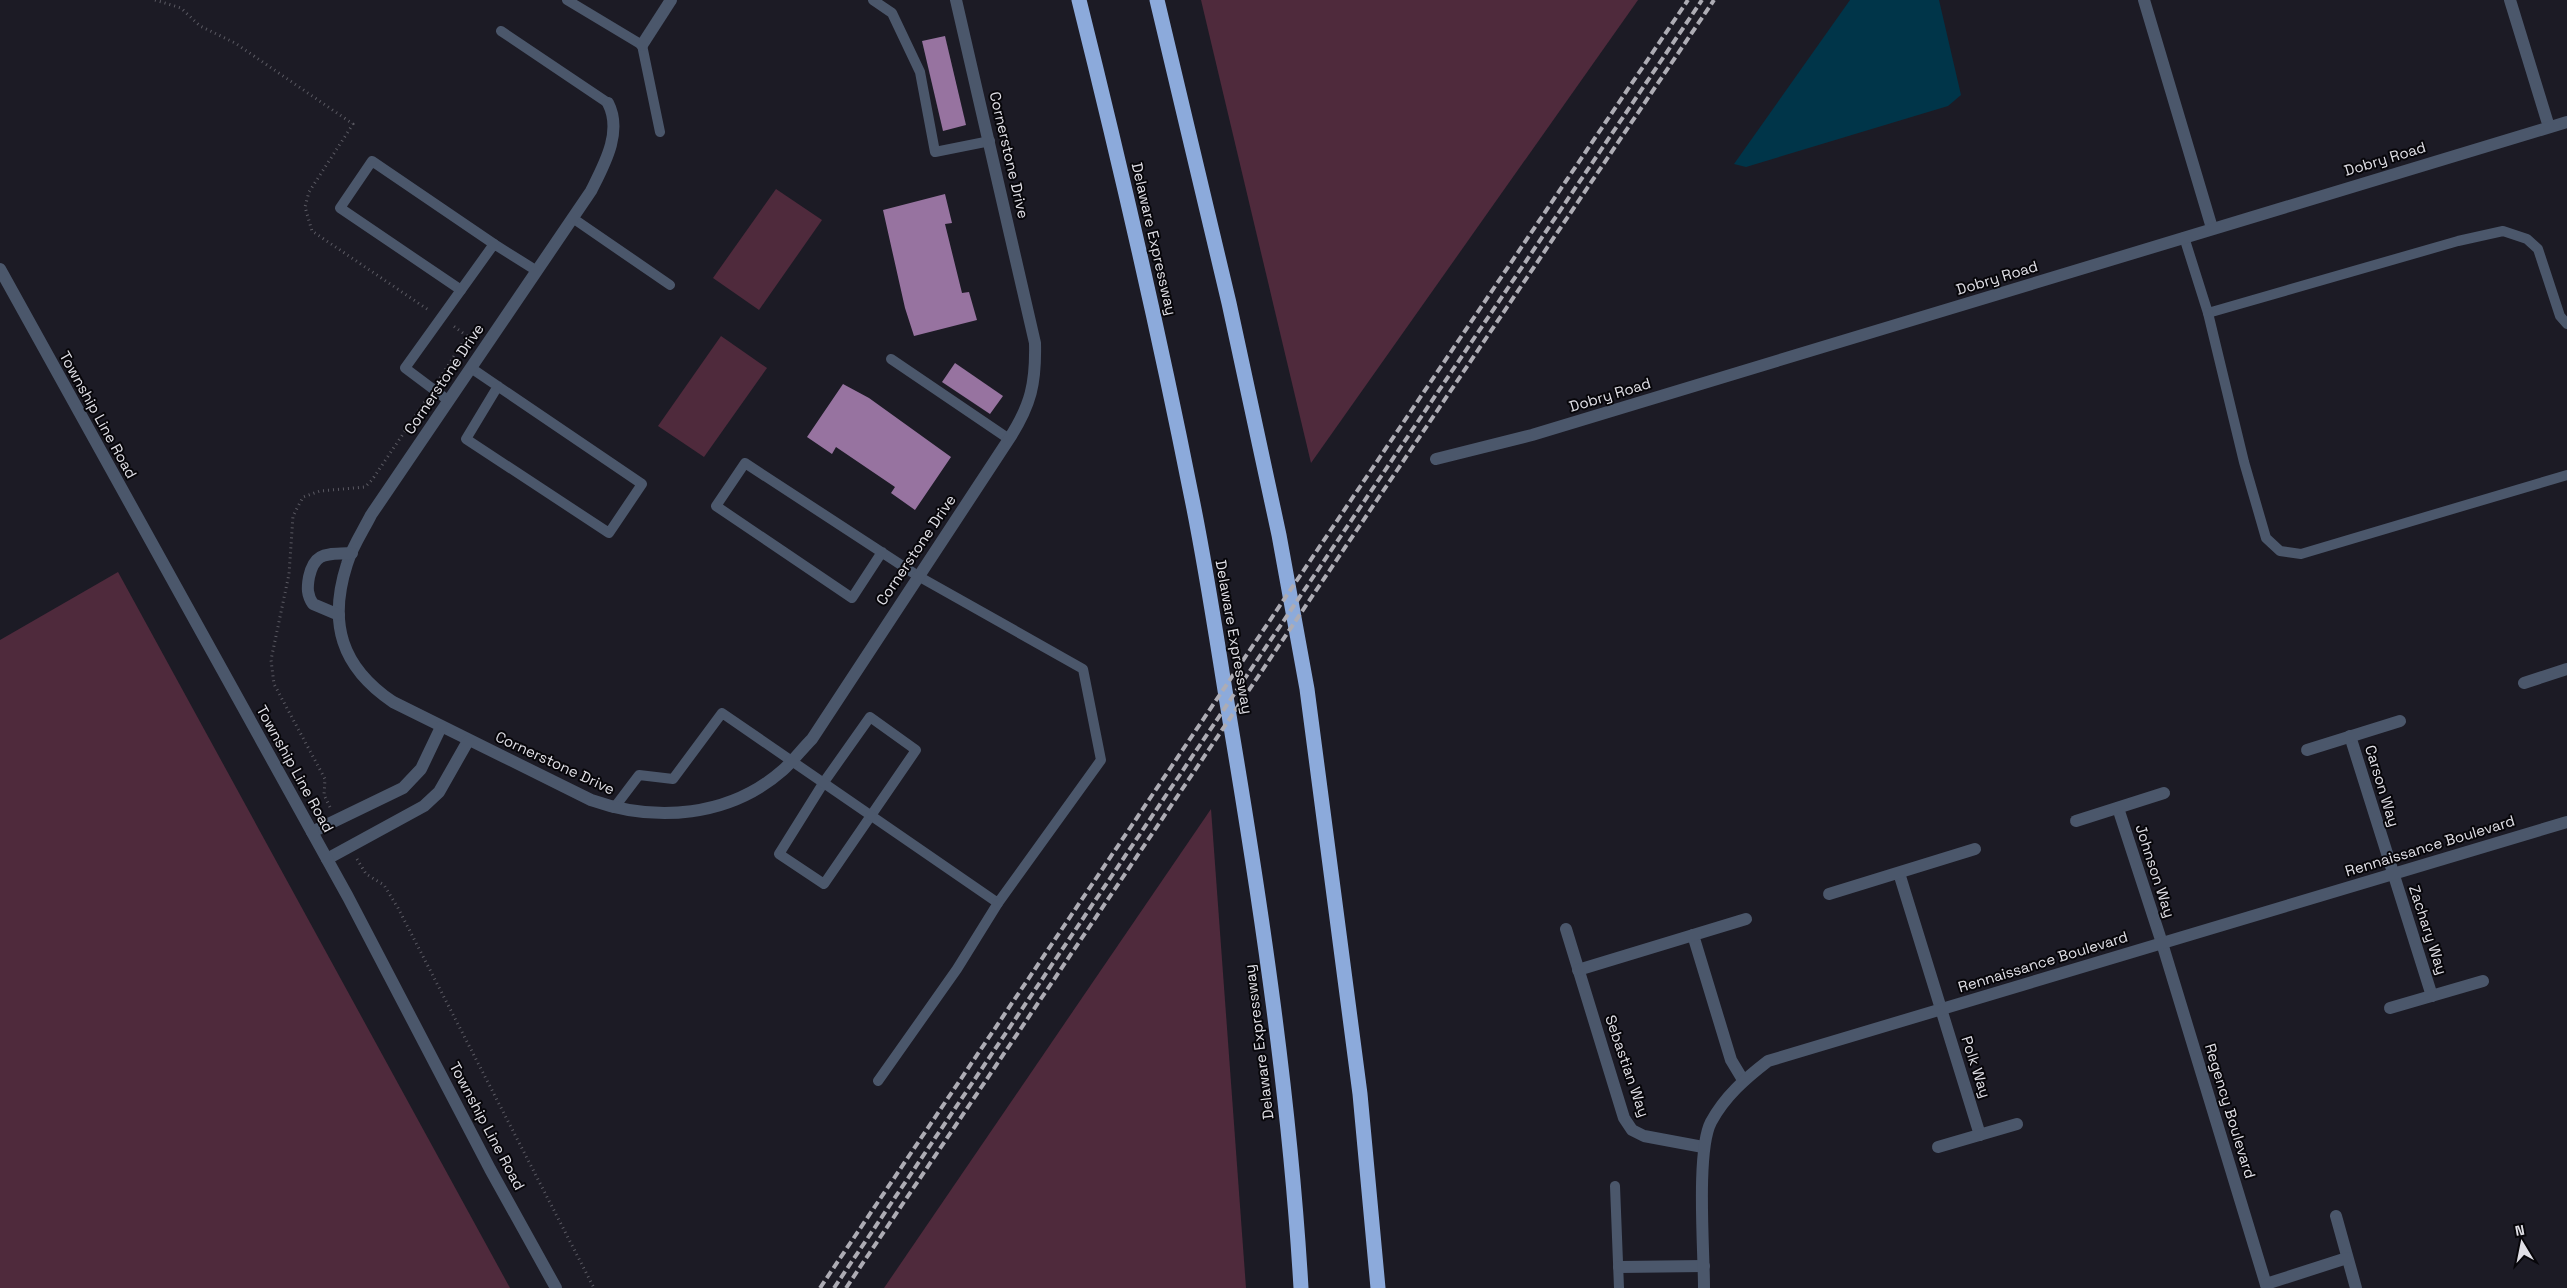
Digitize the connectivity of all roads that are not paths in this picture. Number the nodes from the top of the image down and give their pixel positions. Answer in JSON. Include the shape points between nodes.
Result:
{"nodes":[{"id":1,"x":567,"y":0,"type":"edge"},
{"id":2,"x":670,"y":0,"type":"edge"},
{"id":3,"x":873,"y":0,"type":"edge"},
{"id":4,"x":956,"y":0,"type":"edge"},
{"id":5,"x":1079,"y":0,"type":"edge"},
{"id":6,"x":1157,"y":0,"type":"edge"},
{"id":7,"x":2144,"y":0,"type":"edge"},
{"id":8,"x":2510,"y":0,"type":"edge"},
{"id":9,"x":501,"y":31,"type":"dead end"},
{"id":10,"x":642,"y":44,"type":"junction"},
{"id":11,"x":608,"y":103,"type":"joint"},
{"id":12,"x":2567,"y":122,"type":"edge"},
{"id":13,"x":2549,"y":127,"type":"junction"},
{"id":14,"x":660,"y":132,"type":"dead end"},
{"id":15,"x":990,"y":141,"type":"junction"},
{"id":16,"x":574,"y":218,"type":"junction"},
{"id":17,"x":2212,"y":228,"type":"junction"},
{"id":18,"x":2184,"y":237,"type":"junction"},
{"id":19,"x":494,"y":244,"type":"junction"},
{"id":20,"x":0,"y":269,"type":"edge"},
{"id":21,"x":537,"y":271,"type":"junction"},
{"id":22,"x":670,"y":285,"type":"dead end"},
{"id":23,"x":461,"y":290,"type":"junction"},
{"id":24,"x":2208,"y":313,"type":"junction"},
{"id":25,"x":2567,"y":324,"type":"edge"},
{"id":26,"x":891,"y":359,"type":"dead end"},
{"id":27,"x":472,"y":368,"type":"junction"},
{"id":28,"x":498,"y":386,"type":"junction"},
{"id":29,"x":449,"y":401,"type":"junction"},
{"id":30,"x":1009,"y":439,"type":"junction"},
{"id":31,"x":1436,"y":460,"type":"dead end"},
{"id":32,"x":2567,"y":475,"type":"edge"},
{"id":33,"x":882,"y":552,"type":"junction"},
{"id":34,"x":352,"y":553,"type":"junction"},
{"id":35,"x":918,"y":576,"type":"junction"},
{"id":36,"x":339,"y":615,"type":"junction"},
{"id":37,"x":2567,"y":671,"type":"edge"},
{"id":38,"x":2524,"y":683,"type":"dead end"},
{"id":39,"x":2400,"y":721,"type":"dead end"},
{"id":40,"x":441,"y":727,"type":"junction"},
{"id":41,"x":2350,"y":736,"type":"junction"},
{"id":42,"x":468,"y":741,"type":"junction"},
{"id":43,"x":2307,"y":750,"type":"dead end"},
{"id":44,"x":793,"y":760,"type":"junction"},
{"id":45,"x":824,"y":782,"type":"junction"},
{"id":46,"x":2164,"y":793,"type":"dead end"},
{"id":47,"x":614,"y":808,"type":"junction"},
{"id":48,"x":2118,"y":808,"type":"junction"},
{"id":49,"x":871,"y":815,"type":"junction"},
{"id":50,"x":2076,"y":821,"type":"dead end"},
{"id":51,"x":2567,"y":822,"type":"edge"},
{"id":52,"x":312,"y":832,"type":"junction"},
{"id":53,"x":1975,"y":849,"type":"dead end"},
{"id":54,"x":327,"y":859,"type":"junction"},
{"id":55,"x":1899,"y":873,"type":"junction"},
{"id":56,"x":2393,"y":874,"type":"junction"},
{"id":57,"x":1829,"y":894,"type":"dead end"},
{"id":58,"x":998,"y":903,"type":"junction"},
{"id":59,"x":1746,"y":919,"type":"dead end"},
{"id":60,"x":1566,"y":929,"type":"dead end"},
{"id":61,"x":1693,"y":935,"type":"junction"},
{"id":62,"x":2162,"y":943,"type":"junction"},
{"id":63,"x":1578,"y":970,"type":"junction"},
{"id":64,"x":2483,"y":981,"type":"dead end"},
{"id":65,"x":2432,"y":996,"type":"junction"},
{"id":66,"x":2390,"y":1008,"type":"dead end"},
{"id":67,"x":1941,"y":1010,"type":"junction"},
{"id":68,"x":1742,"y":1080,"type":"junction"},
{"id":69,"x":878,"y":1081,"type":"dead end"},
{"id":70,"x":2017,"y":1124,"type":"dead end"},
{"id":71,"x":1980,"y":1135,"type":"junction"},
{"id":72,"x":1703,"y":1147,"type":"junction"},
{"id":73,"x":1938,"y":1147,"type":"dead end"},
{"id":74,"x":1615,"y":1186,"type":"dead end"},
{"id":75,"x":2336,"y":1216,"type":"dead end"},
{"id":76,"x":2347,"y":1258,"type":"junction"},
{"id":77,"x":1704,"y":1266,"type":"junction"},
{"id":78,"x":1619,"y":1267,"type":"junction"},
{"id":79,"x":2266,"y":1286,"type":"edge"},
{"id":80,"x":556,"y":1288,"type":"edge"},
{"id":81,"x":1301,"y":1288,"type":"edge"},
{"id":82,"x":1378,"y":1288,"type":"edge"},
{"id":83,"x":1619,"y":1288,"type":"edge"},
{"id":84,"x":1704,"y":1288,"type":"edge"},
{"id":85,"x":2356,"y":1288,"type":"edge"}],
"edges":[{"from":1,"to":10,"type":"lane"},
{"from":2,"to":10,"type":"street"},
{"from":3,"to":15,"type":"lane","via":[[892,13],[920,72],[935,152]]},
{"from":4,"to":15,"type":"street","name":"Cornerstone Drive"},
{"from":5,"to":81,"type":"highway","name":"Delaware Expressway","via":[[1158,335],[1213,616],[1268,964]]},
{"from":6,"to":82,"type":"highway","via":[[1229,303],[1279,535],[1307,689],[1358,1074]]},
{"from":7,"to":17,"type":"street"},
{"from":8,"to":13,"type":"street"},
{"from":9,"to":11,"type":"lane"},
{"from":10,"to":14,"type":"lane"},
{"from":11,"to":16,"type":"street","name":"Cornerstone Drive","via":[[614,130],[607,159],[592,191]]},
{"from":12,"to":13,"type":"street","name":"Dobry Road"},
{"from":13,"to":17,"type":"street","name":"Dobry Road"},
{"from":15,"to":30,"type":"street","name":"Cornerstone Drive","via":[[1035,343],[1032,396]]},
{"from":16,"to":21,"type":"street","name":"Cornerstone Drive"},
{"from":16,"to":22,"type":"lane"},
{"from":17,"to":18,"type":"street","name":"Dobry Road"},
{"from":18,"to":24,"type":"lane"},
{"from":18,"to":31,"type":"street","name":"Dobry Road","via":[[1541,432]]},
{"from":19,"to":21,"type":"lane"},
{"from":19,"to":23,"type":"lane"},
{"from":19,"to":23,"type":"lane","via":[[372,161],[340,208]]},
{"from":20,"to":52,"type":"street","name":"Township Line Road"},
{"from":21,"to":27,"type":"street","name":"Cornerstone Drive"},
{"from":23,"to":29,"type":"lane","via":[[405,368]]},
{"from":24,"to":25,"type":"lane","via":[[2458,240],[2503,231],[2527,239],[2538,249],[2560,316]]},
{"from":24,"to":32,"type":"lane","via":[[2266,538],[2280,551],[2301,554]]},
{"from":26,"to":30,"type":"lane"},
{"from":27,"to":28,"type":"lane"},
{"from":27,"to":29,"type":"street","name":"Cornerstone Drive"},
{"from":28,"to":28,"type":"lane","via":[[642,484],[609,533],[466,439]]},
{"from":29,"to":34,"type":"street","name":"Cornerstone Drive","via":[[371,515]]},
{"from":30,"to":35,"type":"street","name":"Cornerstone Drive"},
{"from":33,"to":33,"type":"lane","via":[[744,463],[716,506],[852,598]]},
{"from":33,"to":35,"type":"lane"},
{"from":34,"to":36,"type":"street","name":"Cornerstone Drive","via":[[341,590]]},
{"from":34,"to":36,"type":"street","via":[[322,555],[315,560],[308,580],[308,596],[313,604]]},
{"from":35,"to":44,"type":"street","name":"Cornerstone Drive","via":[[812,739]]},
{"from":35,"to":58,"type":"lane","via":[[1083,669],[1101,760]]},
{"from":36,"to":40,"type":"street","name":"Cornerstone Drive","via":[[344,645],[356,670],[374,689],[393,702]]},
{"from":37,"to":38,"type":"street"},
{"from":39,"to":41,"type":"street"},
{"from":40,"to":42,"type":"street","name":"Cornerstone Drive"},
{"from":40,"to":52,"type":"street","via":[[421,769],[403,788]]},
{"from":41,"to":43,"type":"street"},
{"from":41,"to":56,"type":"street","name":"Carson Way"},
{"from":42,"to":47,"type":"street","name":"Cornerstone Drive"},
{"from":42,"to":54,"type":"street","via":[[439,792],[424,806]]},
{"from":44,"to":45,"type":"lane"},
{"from":44,"to":47,"type":"street","name":"Cornerstone Drive","via":[[759,787],[729,802],[700,811],[645,813]]},
{"from":44,"to":47,"type":"lane","via":[[722,713],[673,779],[639,776]]},
{"from":45,"to":49,"type":"lane"},
{"from":45,"to":49,"type":"lane","via":[[870,717],[916,750]]},
{"from":45,"to":49,"type":"lane","via":[[779,854],[824,884]]},
{"from":46,"to":48,"type":"street"},
{"from":48,"to":50,"type":"street"},
{"from":48,"to":62,"type":"street","name":"Johnson Way"},
{"from":49,"to":58,"type":"lane"},
{"from":51,"to":56,"type":"street","name":"Rennaissance Boulevard"},
{"from":52,"to":54,"type":"street","name":"Township Line Road"},
{"from":53,"to":55,"type":"street"},
{"from":54,"to":80,"type":"street","name":"Township Line Road"},
{"from":55,"to":57,"type":"street"},
{"from":55,"to":67,"type":"street","name":"Polk Way"},
{"from":56,"to":62,"type":"street","name":"Rennaissance Boulevard"},
{"from":56,"to":65,"type":"street","name":"Zachary Way"},
{"from":58,"to":69,"type":"lane","via":[[957,969]]},
{"from":59,"to":61,"type":"street"},
{"from":60,"to":63,"type":"street","name":"Sebastian Way"},
{"from":61,"to":63,"type":"street"},
{"from":61,"to":68,"type":"street","via":[[1731,1060]]},
{"from":62,"to":67,"type":"street","name":"Rennaissance Boulevard"},
{"from":62,"to":79,"type":"street","name":"Regency Boulevard"},
{"from":63,"to":72,"type":"street","name":"Sebastian Way","via":[[1624,1118],[1632,1130],[1644,1136]]},
{"from":64,"to":65,"type":"street"},
{"from":65,"to":66,"type":"street"},
{"from":67,"to":68,"type":"street","name":"Rennaissance Boulevard","via":[[1768,1061]]},
{"from":67,"to":71,"type":"street","name":"Polk Way"},
{"from":68,"to":72,"type":"street","name":"Rennaissance Boulevard","via":[[1711,1122]]},
{"from":70,"to":71,"type":"street"},
{"from":71,"to":73,"type":"street"},
{"from":72,"to":77,"type":"street","name":"Rennaissance Boulevard"},
{"from":74,"to":78,"type":"lane"},
{"from":75,"to":76,"type":"street"},
{"from":76,"to":79,"type":"street"},
{"from":76,"to":85,"type":"street"},
{"from":77,"to":78,"type":"street"},
{"from":77,"to":84,"type":"street","name":"Rennaissance Boulevard"},
{"from":78,"to":83,"type":"lane"}]}
